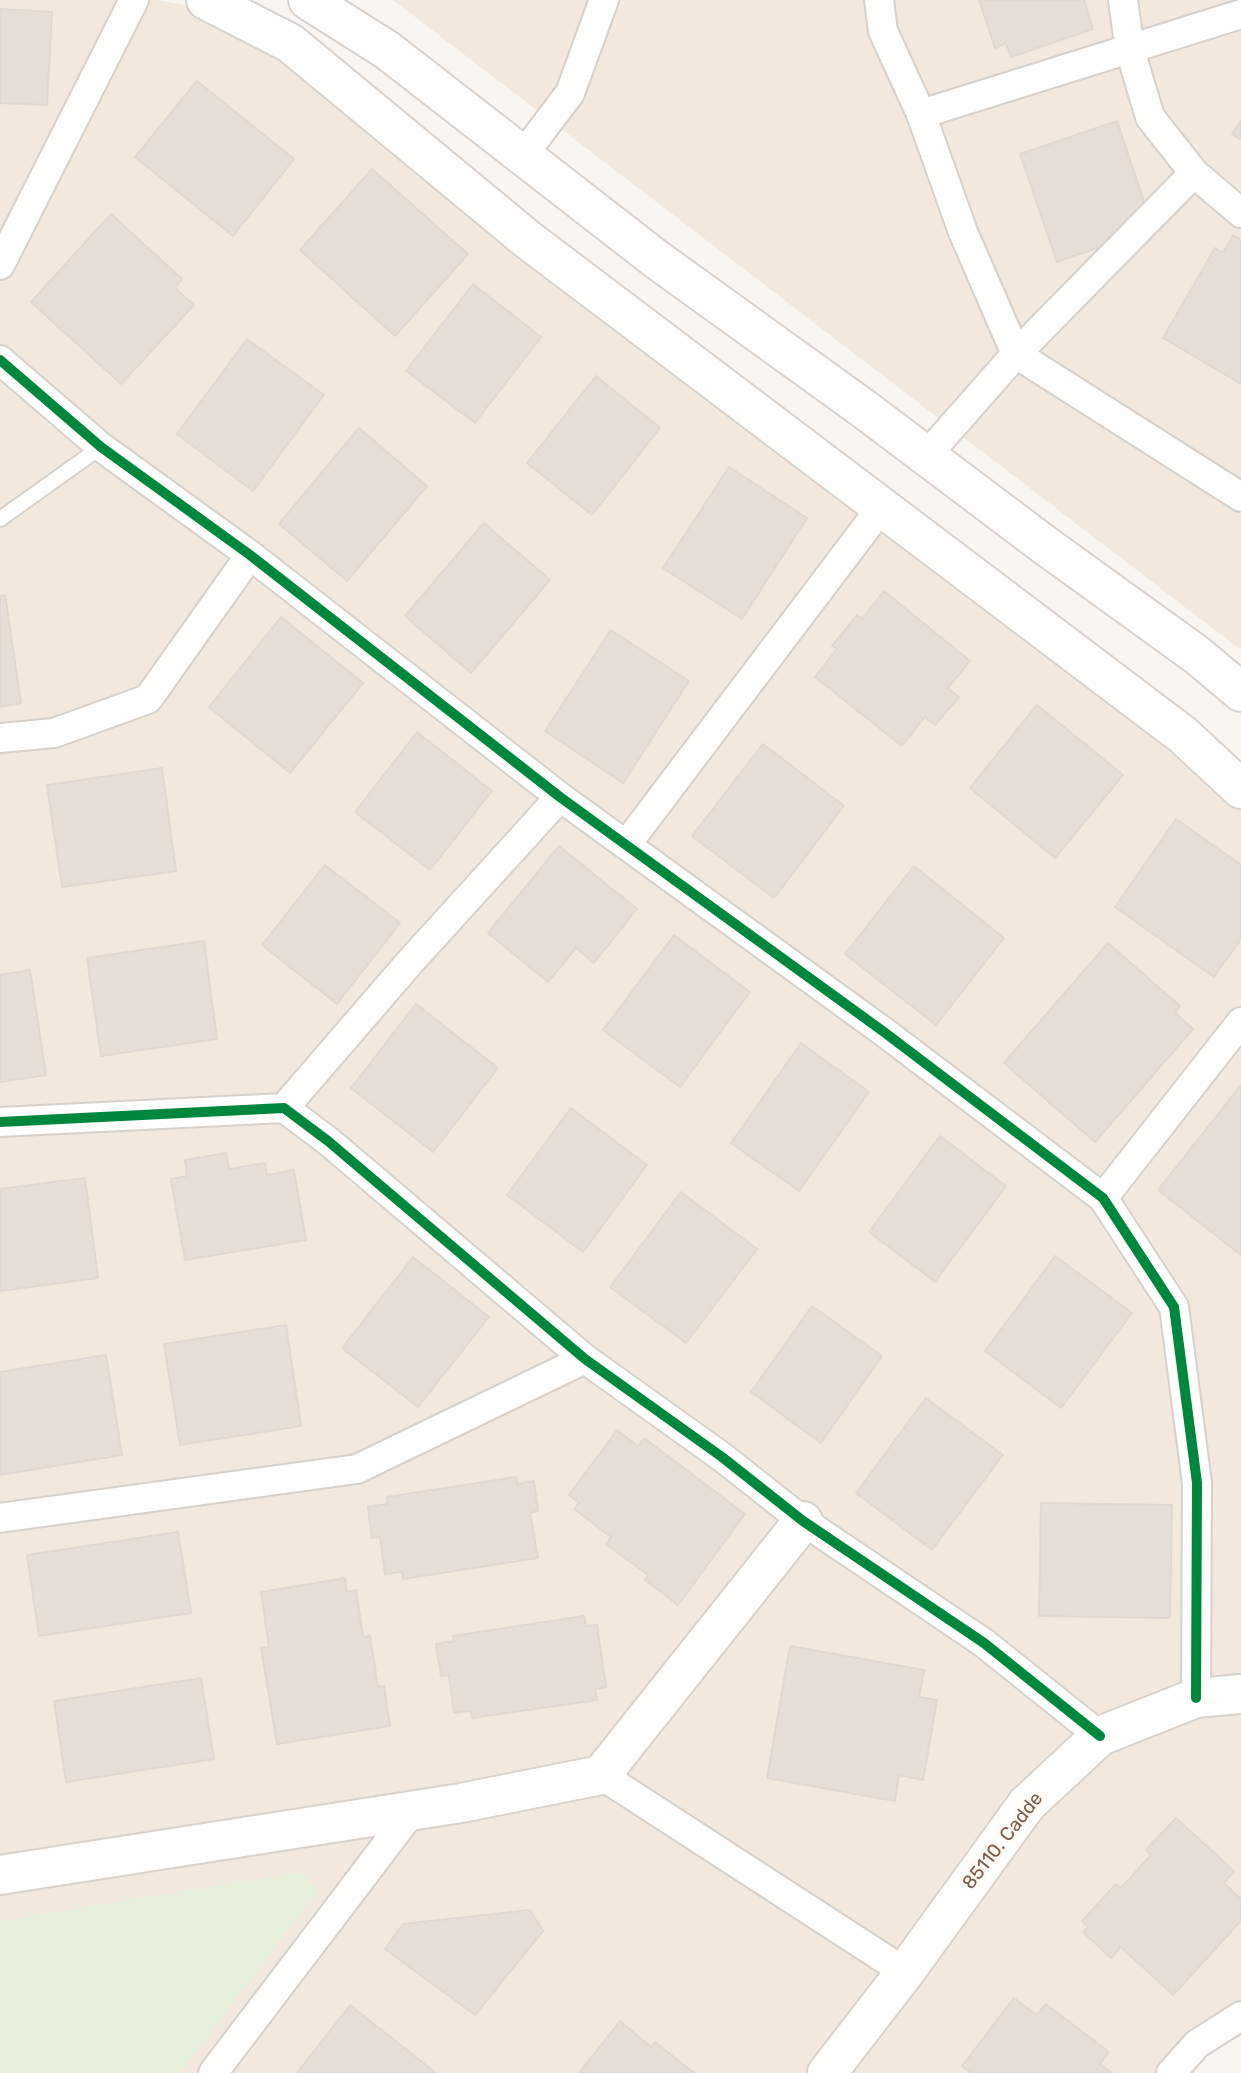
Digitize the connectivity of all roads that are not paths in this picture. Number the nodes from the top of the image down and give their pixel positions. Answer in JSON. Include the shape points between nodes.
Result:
{"nodes":[{"id":1,"x":134,"y":0,"type":"edge"},
{"id":2,"x":206,"y":0,"type":"edge"},
{"id":3,"x":308,"y":0,"type":"edge"},
{"id":4,"x":604,"y":0,"type":"edge"},
{"id":5,"x":879,"y":0,"type":"edge"},
{"id":6,"x":1123,"y":0,"type":"edge"},
{"id":7,"x":1241,"y":14,"type":"edge"},
{"id":8,"x":1130,"y":50,"type":"junction"},
{"id":9,"x":921,"y":114,"type":"junction"},
{"id":10,"x":523,"y":155,"type":"junction"},
{"id":11,"x":1194,"y":173,"type":"junction"},
{"id":12,"x":1241,"y":213,"type":"edge"},
{"id":13,"x":0,"y":265,"type":"edge"},
{"id":14,"x":1016,"y":354,"type":"junction"},
{"id":15,"x":0,"y":360,"type":"edge"},
{"id":16,"x":101,"y":447,"type":"junction"},
{"id":17,"x":926,"y":456,"type":"junction"},
{"id":18,"x":1241,"y":497,"type":"edge"},
{"id":19,"x":881,"y":508,"type":"junction"},
{"id":20,"x":0,"y":519,"type":"edge"},
{"id":21,"x":250,"y":555,"type":"junction"},
{"id":22,"x":1241,"y":692,"type":"edge"},
{"id":23,"x":0,"y":738,"type":"edge"},
{"id":24,"x":1241,"y":789,"type":"edge"},
{"id":25,"x":560,"y":797,"type":"junction"},
{"id":26,"x":626,"y":845,"type":"junction"},
{"id":27,"x":1241,"y":1021,"type":"edge"},
{"id":28,"x":284,"y":1108,"type":"junction"},
{"id":29,"x":0,"y":1122,"type":"edge"},
{"id":30,"x":1103,"y":1198,"type":"junction"},
{"id":31,"x":585,"y":1359,"type":"junction"},
{"id":32,"x":0,"y":1518,"type":"edge"},
{"id":33,"x":803,"y":1521,"type":"junction"},
{"id":34,"x":1241,"y":1694,"type":"edge"},
{"id":35,"x":1196,"y":1698,"type":"junction"},
{"id":36,"x":1100,"y":1736,"type":"junction"},
{"id":37,"x":601,"y":1774,"type":"junction"},
{"id":38,"x":413,"y":1810,"type":"junction"},
{"id":39,"x":0,"y":1875,"type":"edge"},
{"id":40,"x":905,"y":1972,"type":"junction"},
{"id":41,"x":1241,"y":2016,"type":"edge"},
{"id":42,"x":213,"y":2073,"type":"edge"},
{"id":43,"x":827,"y":2073,"type":"edge"},
{"id":44,"x":1171,"y":2073,"type":"edge"}],
"edges":[{"from":1,"to":13,"type":"street"},
{"from":2,"to":19,"type":"street","via":[[290,43],[527,239]]},
{"from":3,"to":10,"type":"street","via":[[387,50]]},
{"from":4,"to":10,"type":"street","via":[[570,93]]},
{"from":5,"to":9,"type":"street","via":[[883,31]]},
{"from":6,"to":8,"type":"street"},
{"from":7,"to":8,"type":"street"},
{"from":8,"to":9,"type":"street"},
{"from":8,"to":11,"type":"street","via":[[1150,117]]},
{"from":9,"to":14,"type":"street","via":[[963,232]]},
{"from":10,"to":17,"type":"street","via":[[656,259]]},
{"from":11,"to":12,"type":"street"},
{"from":11,"to":14,"type":"street"},
{"from":14,"to":17,"type":"street"},
{"from":14,"to":18,"type":"street"},
{"from":15,"to":16,"type":"street"},
{"from":16,"to":20,"type":"lane"},
{"from":16,"to":21,"type":"street"},
{"from":17,"to":22,"type":"street"},
{"from":19,"to":24,"type":"street","via":[[1183,735]]},
{"from":19,"to":26,"type":"street"},
{"from":21,"to":23,"type":"street","via":[[148,699],[54,733]]},
{"from":21,"to":25,"type":"street"},
{"from":25,"to":26,"type":"street"},
{"from":25,"to":28,"type":"street"},
{"from":26,"to":30,"type":"street"},
{"from":27,"to":30,"type":"street"},
{"from":28,"to":29,"type":"street"},
{"from":28,"to":31,"type":"street"},
{"from":30,"to":35,"type":"street","via":[[1174,1307],[1197,1483]]},
{"from":31,"to":32,"type":"street","via":[[358,1469]]},
{"from":31,"to":33,"type":"street"},
{"from":33,"to":36,"type":"street","via":[[984,1643]]},
{"from":33,"to":37,"type":"street"},
{"from":34,"to":35,"type":"street","name":"85110. Cadde"},
{"from":35,"to":36,"type":"street","name":"85110. Cadde"},
{"from":36,"to":40,"type":"street","name":"85110. Cadde","via":[[1027,1804]]},
{"from":37,"to":38,"type":"street"},
{"from":37,"to":40,"type":"street"},
{"from":38,"to":39,"type":"street"},
{"from":38,"to":42,"type":"street"},
{"from":40,"to":43,"type":"street","name":"85110. Cadde"},
{"from":41,"to":44,"type":"street","via":[[1197,2044]]}]}
